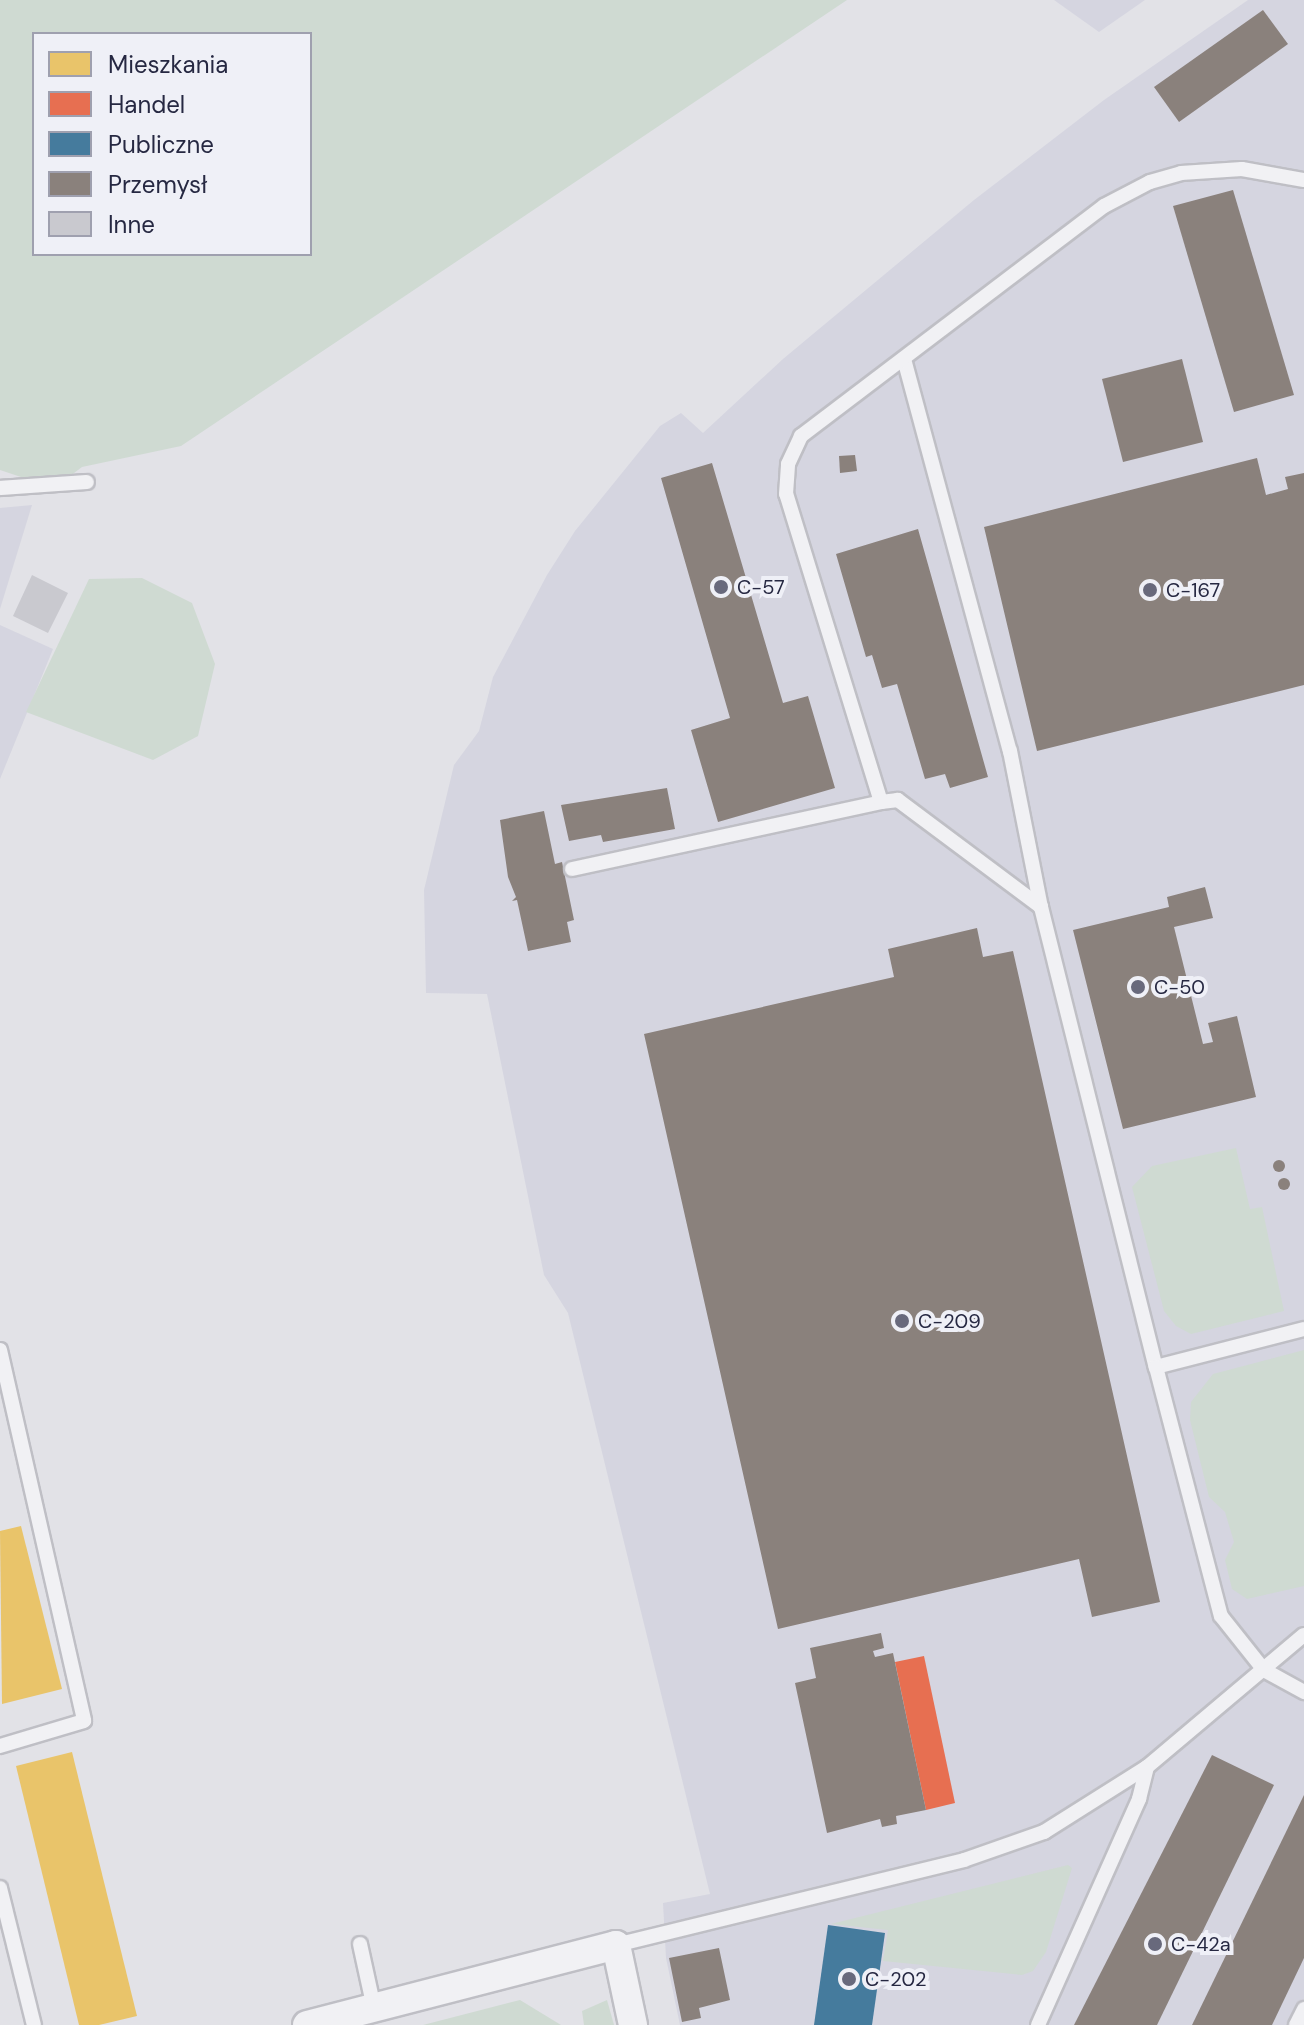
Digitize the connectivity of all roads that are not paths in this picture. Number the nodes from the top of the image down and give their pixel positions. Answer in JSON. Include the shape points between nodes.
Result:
{"nodes":[{"id":1,"x":1304,"y":180,"type":"edge"},
{"id":2,"x":904,"y":359,"type":"junction"},
{"id":3,"x":87,"y":482,"type":"dead end"},
{"id":4,"x":0,"y":488,"type":"edge"},
{"id":5,"x":881,"y":802,"type":"junction"},
{"id":6,"x":572,"y":869,"type":"dead end"},
{"id":7,"x":1041,"y":907,"type":"junction"},
{"id":8,"x":1304,"y":1329,"type":"edge"},
{"id":9,"x":0,"y":1350,"type":"edge"},
{"id":10,"x":1156,"y":1367,"type":"junction"},
{"id":11,"x":1304,"y":1635,"type":"edge"},
{"id":12,"x":1264,"y":1670,"type":"junction"},
{"id":13,"x":1304,"y":1692,"type":"edge"},
{"id":14,"x":0,"y":1746,"type":"edge"},
{"id":15,"x":1147,"y":1767,"type":"junction"},
{"id":16,"x":0,"y":1888,"type":"edge"},
{"id":17,"x":360,"y":1944,"type":"dead end"},
{"id":18,"x":616,"y":1945,"type":"junction"},
{"id":19,"x":374,"y":2008,"type":"junction"},
{"id":20,"x":1304,"y":2009,"type":"edge"},
{"id":21,"x":34,"y":2025,"type":"edge"},
{"id":22,"x":307,"y":2025,"type":"edge"},
{"id":23,"x":633,"y":2025,"type":"edge"},
{"id":24,"x":1038,"y":2025,"type":"edge"},
{"id":25,"x":1296,"y":2025,"type":"edge"}],
"edges":[{"from":1,"to":2,"type":"lane","via":[[1215,169],[1150,182],[1104,206]]},
{"from":2,"to":5,"type":"lane","via":[[801,436],[786,494]]},
{"from":2,"to":7,"type":"lane","via":[[1010,751]]},
{"from":3,"to":4,"type":"lane"},
{"from":5,"to":6,"type":"lane"},
{"from":5,"to":7,"type":"lane","via":[[898,800]]},
{"from":7,"to":10,"type":"lane"},
{"from":8,"to":10,"type":"lane"},
{"from":9,"to":14,"type":"lane","via":[[84,1721]]},
{"from":10,"to":12,"type":"lane","via":[[1221,1616]]},
{"from":11,"to":12,"type":"lane"},
{"from":12,"to":13,"type":"lane"},
{"from":12,"to":15,"type":"lane"},
{"from":15,"to":18,"type":"lane","via":[[1044,1832],[991,1851]]},
{"from":15,"to":24,"type":"lane","via":[[1139,1799]]},
{"from":16,"to":21,"type":"lane"},
{"from":17,"to":19,"type":"lane"},
{"from":18,"to":19,"type":"street"},
{"from":18,"to":23,"type":"street"},
{"from":19,"to":22,"type":"street"},
{"from":20,"to":25,"type":"lane"}]}
